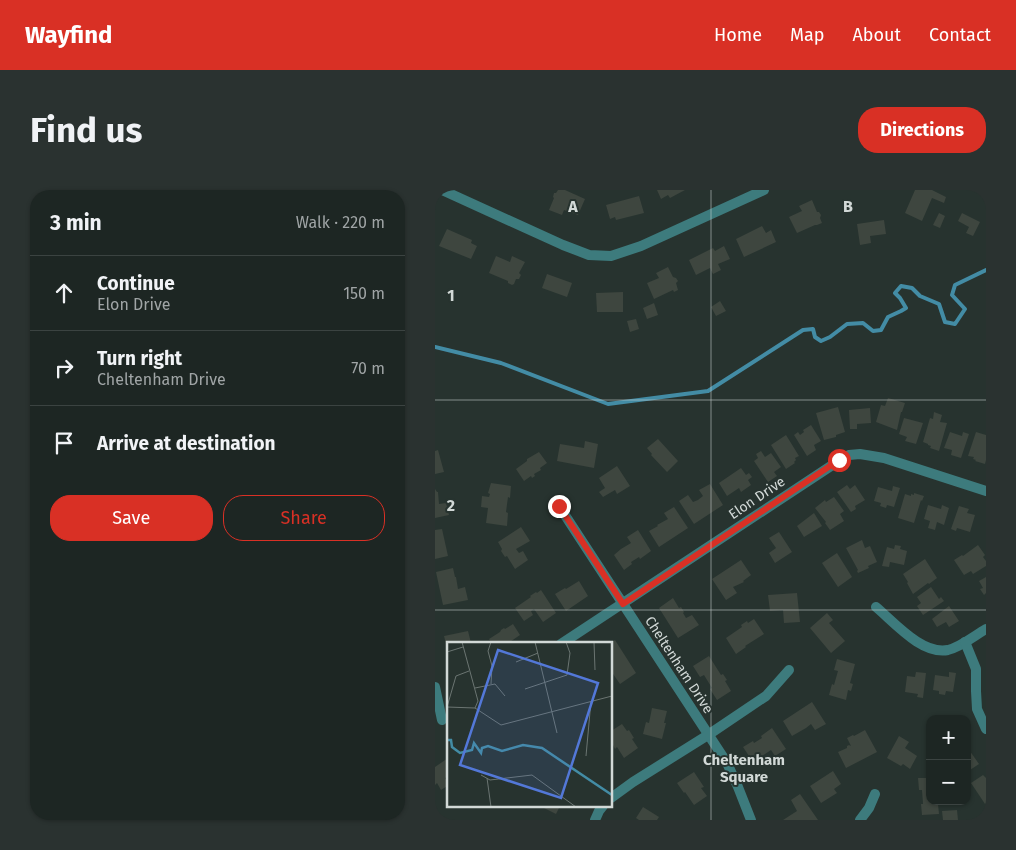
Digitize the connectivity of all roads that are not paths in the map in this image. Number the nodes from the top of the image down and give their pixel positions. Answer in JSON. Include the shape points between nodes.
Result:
{"nodes":[{"id":1,"x":442,"y":190,"type":"edge"},
{"id":2,"x":764,"y":190,"type":"edge"},
{"id":3,"x":986,"y":491,"type":"edge"},
{"id":4,"x":559,"y":506,"type":"dead end"},
{"id":5,"x":623,"y":604,"type":"junction"},
{"id":6,"x":876,"y":607,"type":"dead end"},
{"id":7,"x":986,"y":629,"type":"edge"},
{"id":8,"x":564,"y":642,"type":"edge"},
{"id":9,"x":965,"y":642,"type":"junction"},
{"id":10,"x":789,"y":670,"type":"dead end"},
{"id":11,"x":435,"y":687,"type":"edge"},
{"id":12,"x":442,"y":721,"type":"edge"},
{"id":13,"x":986,"y":729,"type":"edge"},
{"id":14,"x":707,"y":735,"type":"junction"},
{"id":15,"x":875,"y":794,"type":"dead end"},
{"id":16,"x":613,"y":797,"type":"edge"},
{"id":17,"x":601,"y":808,"type":"edge"},
{"id":18,"x":595,"y":820,"type":"edge"},
{"id":19,"x":751,"y":820,"type":"edge"},
{"id":20,"x":860,"y":820,"type":"edge"}],
"edges":[{"from":1,"to":2,"type":"street","via":[[563,246],[589,255],[611,256],[641,246]]},
{"from":3,"to":5,"type":"street","name":"Elon Drive","via":[[884,458],[849,455]]},
{"from":4,"to":5,"type":"street","name":"Cheltenham Drive"},
{"from":5,"to":8,"type":"street","name":"Elon Drive"},
{"from":5,"to":14,"type":"street","name":"Cheltenham Drive"},
{"from":6,"to":9,"type":"street","via":[[917,643],[929,649],[947,650]]},
{"from":7,"to":9,"type":"street"},
{"from":9,"to":13,"type":"street","via":[[977,669],[977,709]]},
{"from":10,"to":14,"type":"street","via":[[766,696]]},
{"from":11,"to":12,"type":"street"},
{"from":14,"to":16,"type":"street"},
{"from":14,"to":19,"type":"street","name":"Cheltenham Drive","via":[[731,771]]},
{"from":15,"to":20,"type":"street"},
{"from":17,"to":18,"type":"street"}]}
